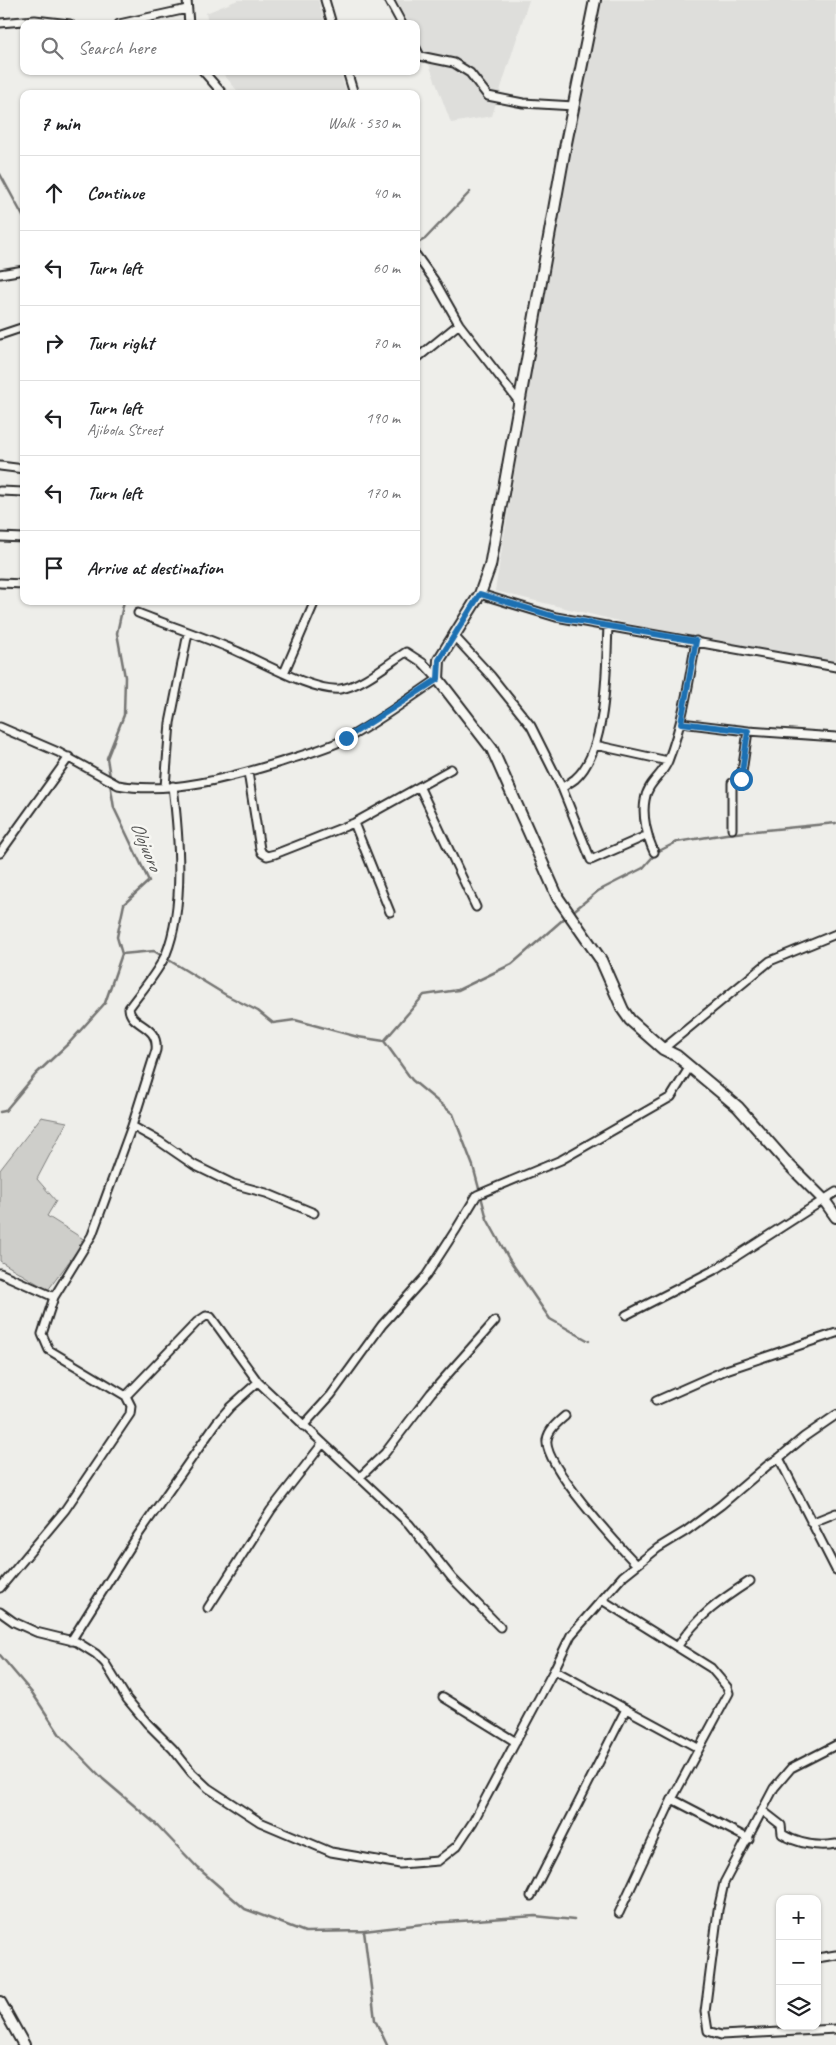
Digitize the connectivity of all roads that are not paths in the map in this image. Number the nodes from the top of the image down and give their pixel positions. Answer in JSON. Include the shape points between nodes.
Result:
{"nodes":[{"id":1,"x":187,"y":0,"type":"edge"},
{"id":2,"x":325,"y":0,"type":"edge"},
{"id":3,"x":389,"y":0,"type":"edge"},
{"id":4,"x":595,"y":0,"type":"edge"},
{"id":5,"x":187,"y":8,"type":"junction"},
{"id":6,"x":136,"y":20,"type":"edge"},
{"id":7,"x":188,"y":20,"type":"edge"},
{"id":8,"x":331,"y":20,"type":"edge"},
{"id":9,"x":400,"y":20,"type":"edge"},
{"id":10,"x":20,"y":21,"type":"edge"},
{"id":11,"x":0,"y":23,"type":"edge"},
{"id":12,"x":420,"y":56,"type":"edge"},
{"id":13,"x":206,"y":75,"type":"edge"},
{"id":14,"x":348,"y":75,"type":"edge"},
{"id":15,"x":217,"y":90,"type":"edge"},
{"id":16,"x":353,"y":90,"type":"edge"},
{"id":17,"x":574,"y":106,"type":"junction"},
{"id":18,"x":420,"y":261,"type":"edge"},
{"id":19,"x":20,"y":271,"type":"edge"},
{"id":20,"x":0,"y":274,"type":"edge"},
{"id":21,"x":459,"y":324,"type":"junction"},
{"id":22,"x":20,"y":328,"type":"edge"},
{"id":23,"x":0,"y":335,"type":"edge"},
{"id":24,"x":420,"y":356,"type":"edge"},
{"id":25,"x":520,"y":403,"type":"junction"},
{"id":26,"x":0,"y":466,"type":"edge"},
{"id":27,"x":20,"y":468,"type":"edge"},
{"id":28,"x":0,"y":491,"type":"edge"},
{"id":29,"x":20,"y":492,"type":"edge"},
{"id":30,"x":0,"y":537,"type":"edge"},
{"id":31,"x":20,"y":538,"type":"edge"},
{"id":32,"x":0,"y":583,"type":"edge"},
{"id":33,"x":20,"y":584,"type":"edge"},
{"id":34,"x":480,"y":594,"type":"junction"},
{"id":35,"x":313,"y":605,"type":"edge"},
{"id":36,"x":138,"y":613,"type":"dead end"},
{"id":37,"x":608,"y":626,"type":"junction"},
{"id":38,"x":188,"y":632,"type":"junction"},
{"id":39,"x":454,"y":636,"type":"junction"},
{"id":40,"x":696,"y":641,"type":"junction"},
{"id":41,"x":836,"y":667,"type":"edge"},
{"id":42,"x":284,"y":674,"type":"junction"},
{"id":43,"x":438,"y":679,"type":"junction"},
{"id":44,"x":681,"y":723,"type":"junction"},
{"id":45,"x":0,"y":727,"type":"edge"},
{"id":46,"x":748,"y":731,"type":"junction"},
{"id":47,"x":836,"y":737,"type":"edge"},
{"id":48,"x":595,"y":745,"type":"junction"},
{"id":49,"x":69,"y":757,"type":"junction"},
{"id":50,"x":668,"y":761,"type":"junction"},
{"id":51,"x":451,"y":769,"type":"dead end"},
{"id":52,"x":248,"y":772,"type":"junction"},
{"id":53,"x":169,"y":787,"type":"junction"},
{"id":54,"x":420,"y":788,"type":"junction"},
{"id":55,"x":562,"y":788,"type":"junction"},
{"id":56,"x":354,"y":823,"type":"junction"},
{"id":57,"x":732,"y":829,"type":"dead end"},
{"id":58,"x":648,"y":835,"type":"junction"},
{"id":59,"x":0,"y":852,"type":"edge"},
{"id":60,"x":654,"y":852,"type":"dead end"},
{"id":61,"x":476,"y":906,"type":"dead end"},
{"id":62,"x":390,"y":912,"type":"dead end"},
{"id":63,"x":836,"y":934,"type":"edge"},
{"id":64,"x":663,"y":1049,"type":"junction"},
{"id":65,"x":689,"y":1068,"type":"junction"},
{"id":66,"x":132,"y":1126,"type":"junction"},
{"id":67,"x":836,"y":1192,"type":"edge"},
{"id":68,"x":824,"y":1200,"type":"junction"},
{"id":69,"x":314,"y":1213,"type":"dead end"},
{"id":70,"x":836,"y":1217,"type":"edge"},
{"id":71,"x":0,"y":1273,"type":"edge"},
{"id":72,"x":54,"y":1298,"type":"junction"},
{"id":73,"x":626,"y":1315,"type":"dead end"},
{"id":74,"x":496,"y":1321,"type":"dead end"},
{"id":75,"x":836,"y":1333,"type":"edge"},
{"id":76,"x":258,"y":1382,"type":"junction"},
{"id":77,"x":126,"y":1396,"type":"junction"},
{"id":78,"x":656,"y":1401,"type":"dead end"},
{"id":79,"x":836,"y":1415,"type":"edge"},
{"id":80,"x":565,"y":1416,"type":"dead end"},
{"id":81,"x":303,"y":1426,"type":"junction"},
{"id":82,"x":323,"y":1443,"type":"junction"},
{"id":83,"x":779,"y":1458,"type":"junction"},
{"id":84,"x":360,"y":1477,"type":"junction"},
{"id":85,"x":836,"y":1513,"type":"edge"},
{"id":86,"x":811,"y":1522,"type":"junction"},
{"id":87,"x":636,"y":1564,"type":"junction"},
{"id":88,"x":836,"y":1570,"type":"edge"},
{"id":89,"x":750,"y":1581,"type":"dead end"},
{"id":90,"x":0,"y":1588,"type":"edge"},
{"id":91,"x":602,"y":1600,"type":"junction"},
{"id":92,"x":208,"y":1608,"type":"dead end"},
{"id":93,"x":0,"y":1612,"type":"edge"},
{"id":94,"x":500,"y":1627,"type":"dead end"},
{"id":95,"x":71,"y":1641,"type":"junction"},
{"id":96,"x":678,"y":1646,"type":"junction"},
{"id":97,"x":554,"y":1670,"type":"junction"},
{"id":98,"x":442,"y":1697,"type":"dead end"},
{"id":99,"x":626,"y":1709,"type":"junction"},
{"id":100,"x":516,"y":1742,"type":"junction"},
{"id":101,"x":836,"y":1745,"type":"edge"},
{"id":102,"x":698,"y":1748,"type":"junction"},
{"id":103,"x":672,"y":1799,"type":"junction"},
{"id":104,"x":763,"y":1810,"type":"junction"},
{"id":105,"x":749,"y":1839,"type":"junction"},
{"id":106,"x":836,"y":1844,"type":"edge"},
{"id":107,"x":531,"y":1896,"type":"dead end"},
{"id":108,"x":620,"y":1912,"type":"dead end"},
{"id":109,"x":836,"y":1955,"type":"edge"},
{"id":110,"x":821,"y":1957,"type":"edge"},
{"id":111,"x":0,"y":2002,"type":"edge"},
{"id":112,"x":776,"y":2029,"type":"edge"},
{"id":113,"x":821,"y":2029,"type":"edge"},
{"id":114,"x":836,"y":2029,"type":"edge"},
{"id":115,"x":24,"y":2045,"type":"edge"}],
"edges":[{"from":1,"to":5,"type":"street"},
{"from":2,"to":8,"type":"street"},
{"from":3,"to":9,"type":"street"},
{"from":4,"to":17,"type":"street"},
{"from":5,"to":6,"type":"street"},
{"from":5,"to":7,"type":"street"},
{"from":10,"to":11,"type":"street"},
{"from":12,"to":17,"type":"street","via":[[454,62],[470,73],[488,96],[523,103]]},
{"from":13,"to":15,"type":"street"},
{"from":14,"to":16,"type":"street"},
{"from":17,"to":25,"type":"street"},
{"from":18,"to":21,"type":"street"},
{"from":19,"to":20,"type":"street"},
{"from":21,"to":24,"type":"street"},
{"from":21,"to":25,"type":"street"},
{"from":22,"to":23,"type":"street"},
{"from":25,"to":34,"type":"street","via":[[490,566]]},
{"from":26,"to":27,"type":"street"},
{"from":28,"to":29,"type":"street"},
{"from":30,"to":31,"type":"street"},
{"from":32,"to":33,"type":"street"},
{"from":34,"to":37,"type":"street","via":[[556,617]]},
{"from":34,"to":39,"type":"street"},
{"from":35,"to":42,"type":"street"},
{"from":36,"to":38,"type":"street"},
{"from":37,"to":40,"type":"street"},
{"from":37,"to":48,"type":"street","via":[[604,701]]},
{"from":38,"to":42,"type":"street"},
{"from":38,"to":53,"type":"street","via":[[170,723]]},
{"from":39,"to":43,"type":"street","via":[[439,660]]},
{"from":39,"to":55,"type":"street","via":[[526,718]]},
{"from":40,"to":41,"type":"street"},
{"from":40,"to":44,"type":"street"},
{"from":42,"to":43,"type":"street","via":[[340,690],[406,652],[423,663]]},
{"from":43,"to":52,"type":"street","via":[[346,738],[302,756]]},
{"from":43,"to":64,"type":"street","via":[[492,749],[565,910],[601,960],[623,1010]]},
{"from":44,"to":46,"type":"street"},
{"from":44,"to":50,"type":"street"},
{"from":45,"to":49,"type":"street"},
{"from":46,"to":47,"type":"street"},
{"from":46,"to":57,"type":"street","via":[[741,779],[732,783]]},
{"from":48,"to":50,"type":"street"},
{"from":48,"to":55,"type":"street","via":[[582,771]]},
{"from":49,"to":53,"type":"street","via":[[118,785]]},
{"from":49,"to":59,"type":"street"},
{"from":50,"to":58,"type":"street","via":[[646,793],[644,810]]},
{"from":51,"to":54,"type":"street"},
{"from":52,"to":53,"type":"street"},
{"from":52,"to":56,"type":"street","via":[[262,853],[267,856]]},
{"from":53,"to":66,"type":"street","via":[[178,836],[178,903],[166,954],[129,1008],[130,1015],[155,1035],[157,1041]]},
{"from":54,"to":56,"type":"street"},
{"from":54,"to":61,"type":"street"},
{"from":55,"to":58,"type":"street","via":[[591,860]]},
{"from":56,"to":62,"type":"street"},
{"from":58,"to":60,"type":"street"},
{"from":63,"to":64,"type":"street","via":[[770,960]]},
{"from":64,"to":65,"type":"street","via":[[677,1056]]},
{"from":65,"to":68,"type":"street","via":[[738,1107]]},
{"from":65,"to":81,"type":"street","via":[[671,1097],[561,1160],[480,1193],[426,1276],[382,1325],[331,1395]]},
{"from":66,"to":69,"type":"street","via":[[194,1165],[233,1184],[266,1193]]},
{"from":66,"to":72,"type":"street","via":[[92,1236]]},
{"from":67,"to":68,"type":"street"},
{"from":68,"to":70,"type":"street"},
{"from":68,"to":73,"type":"street","via":[[718,1268]]},
{"from":71,"to":72,"type":"street"},
{"from":72,"to":77,"type":"street","via":[[42,1334],[49,1350]]},
{"from":74,"to":84,"type":"street","via":[[431,1393],[385,1453]]},
{"from":75,"to":78,"type":"street","via":[[726,1370]]},
{"from":76,"to":77,"type":"street","via":[[211,1317],[206,1316]]},
{"from":76,"to":81,"type":"street"},
{"from":76,"to":95,"type":"street","via":[[217,1422]]},
{"from":77,"to":90,"type":"street","via":[[131,1406],[127,1418],[65,1510]]},
{"from":79,"to":83,"type":"street"},
{"from":80,"to":87,"type":"street","via":[[547,1438],[547,1448],[596,1521]]},
{"from":81,"to":82,"type":"street"},
{"from":82,"to":84,"type":"street"},
{"from":82,"to":92,"type":"street","via":[[271,1510]]},
{"from":83,"to":86,"type":"street"},
{"from":83,"to":87,"type":"street","via":[[721,1505]]},
{"from":84,"to":94,"type":"street","via":[[409,1524],[452,1578]]},
{"from":85,"to":86,"type":"street"},
{"from":86,"to":88,"type":"street"},
{"from":87,"to":91,"type":"street"},
{"from":89,"to":96,"type":"street","via":[[712,1606]]},
{"from":91,"to":96,"type":"street"},
{"from":91,"to":97,"type":"street","via":[[571,1635]]},
{"from":93,"to":95,"type":"street","via":[[36,1632]]},
{"from":95,"to":100,"type":"street","via":[[85,1645],[106,1663],[127,1699],[208,1788],[260,1822],[332,1852],[400,1864],[438,1861],[457,1846],[474,1822]]},
{"from":96,"to":102,"type":"street","via":[[711,1668],[729,1694]]},
{"from":97,"to":99,"type":"street"},
{"from":97,"to":100,"type":"street"},
{"from":98,"to":100,"type":"street"},
{"from":99,"to":102,"type":"street"},
{"from":99,"to":107,"type":"street"},
{"from":101,"to":104,"type":"street","via":[[791,1768],[774,1788]]},
{"from":102,"to":103,"type":"street"},
{"from":103,"to":105,"type":"street"},
{"from":103,"to":108,"type":"street"},
{"from":104,"to":105,"type":"street"},
{"from":104,"to":106,"type":"street","via":[[781,1825],[782,1834],[792,1840],[824,1846]]},
{"from":105,"to":112,"type":"street","via":[[724,1883],[706,2022],[708,2032],[721,2035]]},
{"from":109,"to":110,"type":"street"},
{"from":111,"to":115,"type":"street"},
{"from":113,"to":114,"type":"street"}]}
